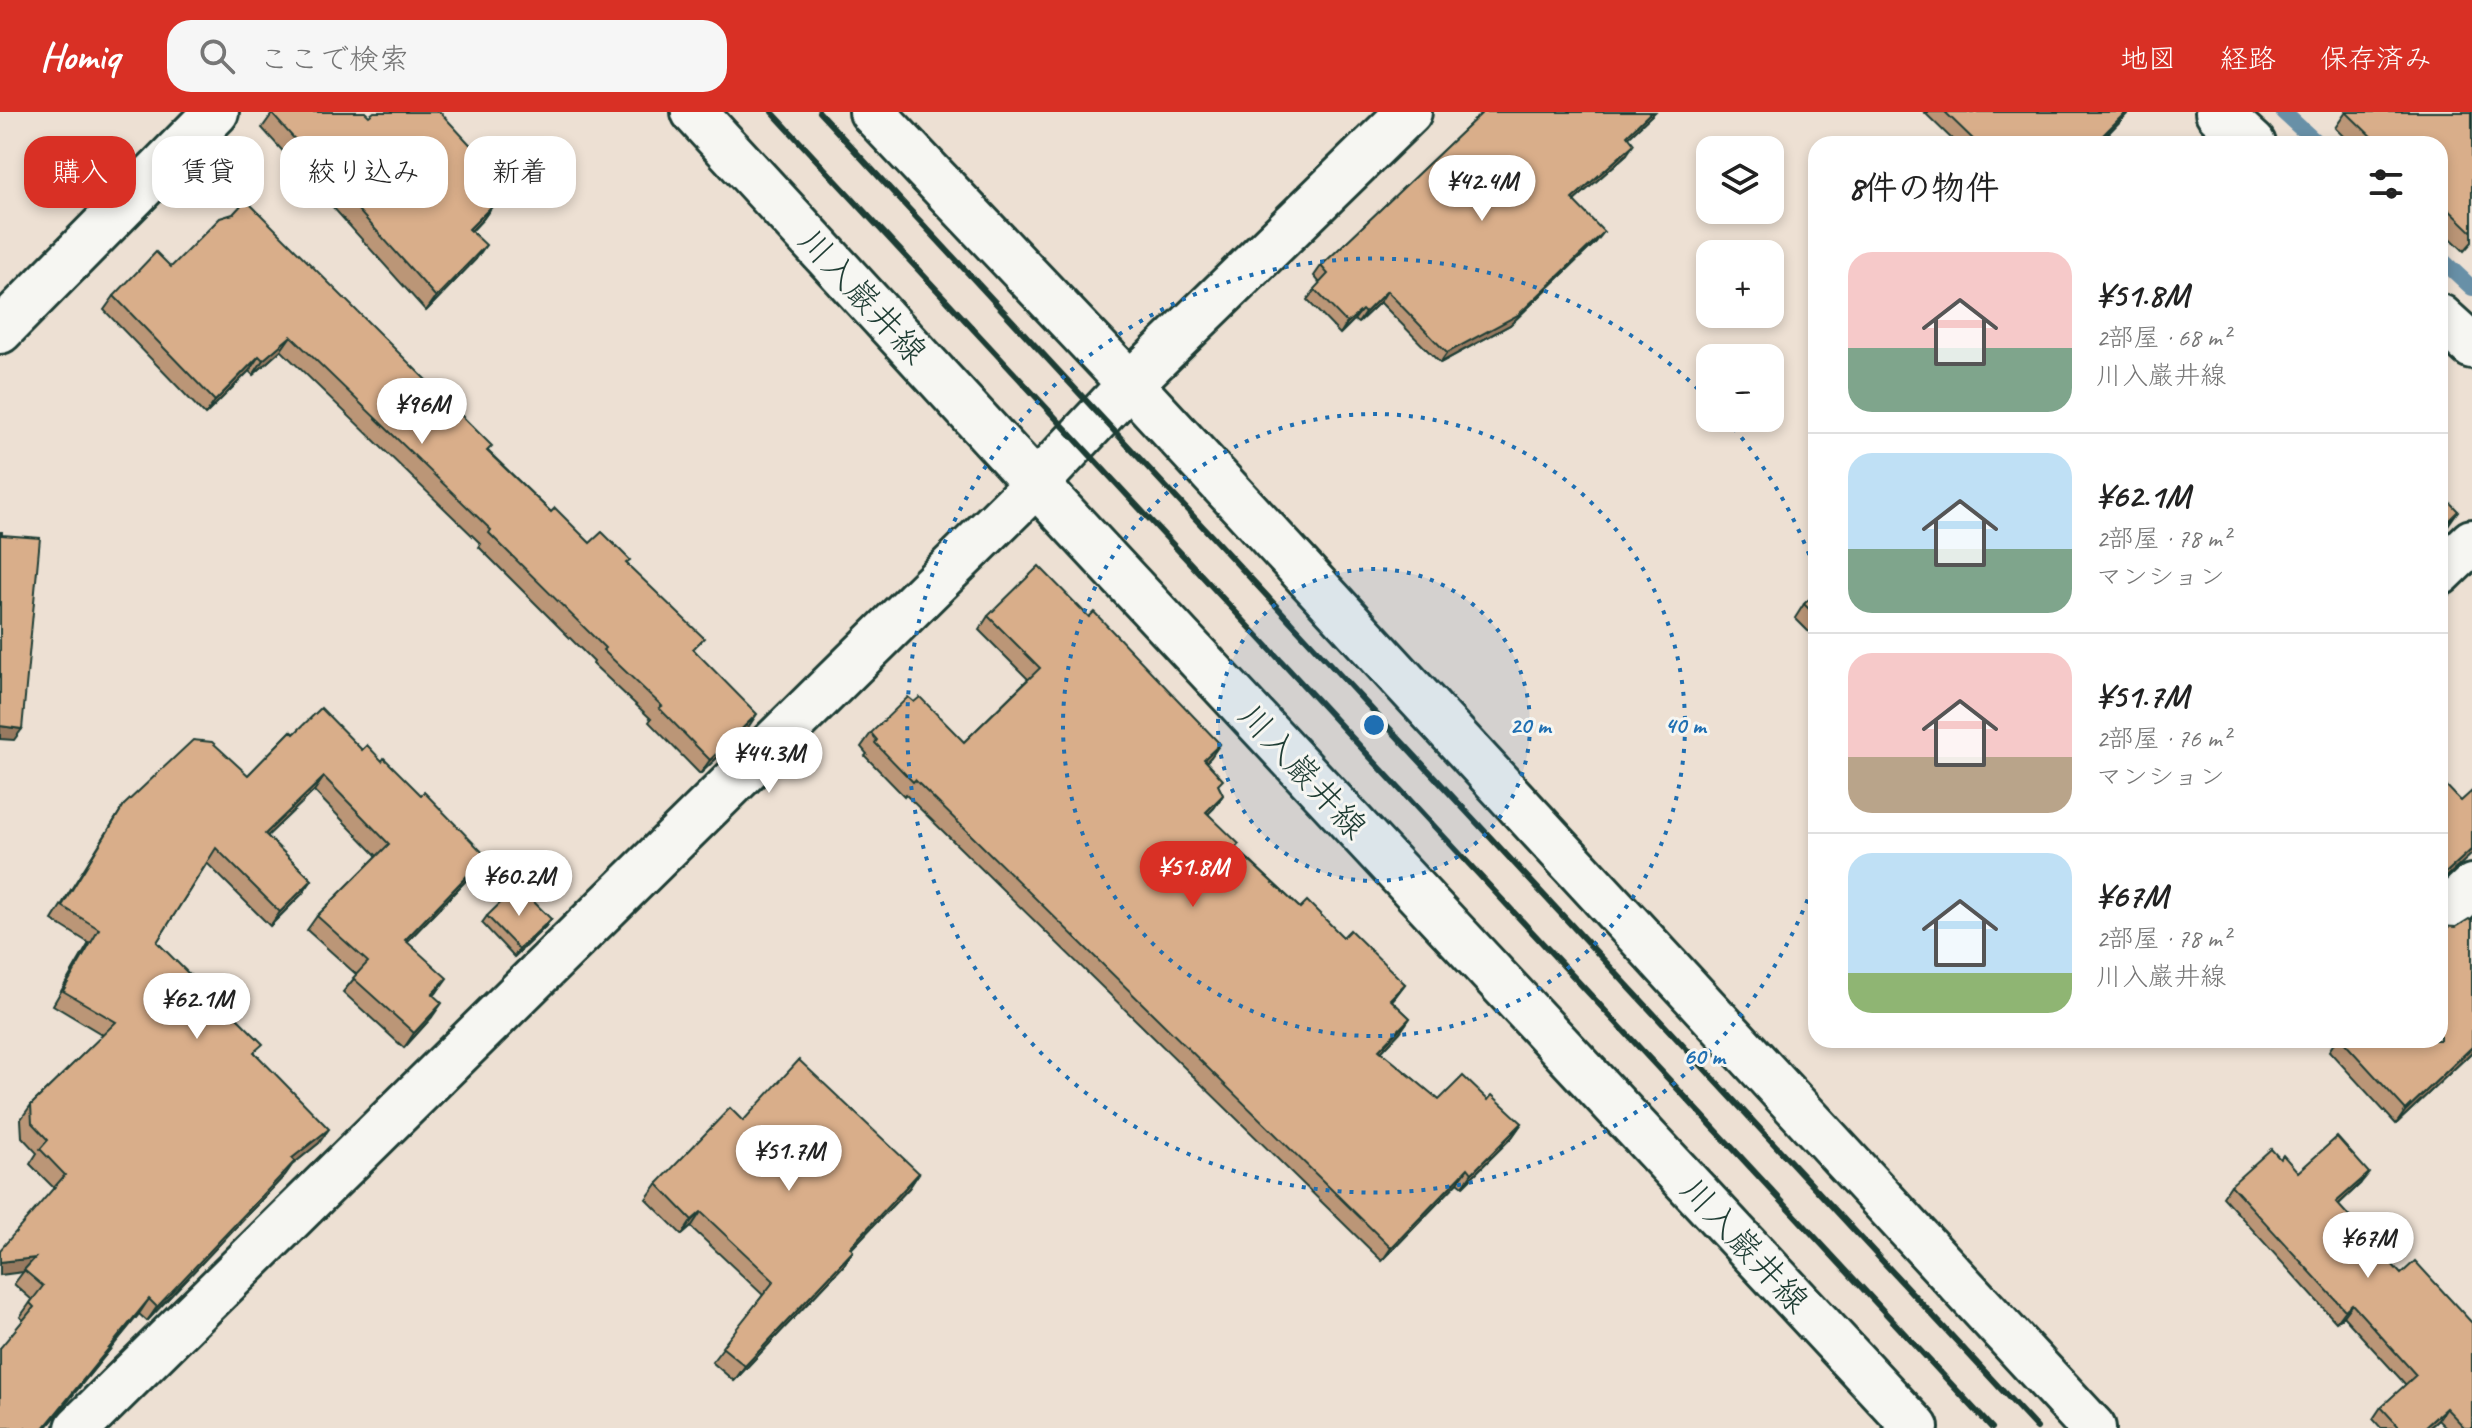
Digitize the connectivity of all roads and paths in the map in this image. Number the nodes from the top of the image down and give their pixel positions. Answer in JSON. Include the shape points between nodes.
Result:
{"nodes":[{"id":1,"x":216,"y":112,"type":"edge"},
{"id":2,"x":694,"y":112,"type":"edge"},
{"id":3,"x":872,"y":112,"type":"edge"},
{"id":4,"x":1409,"y":112,"type":"edge"},
{"id":5,"x":2218,"y":112,"type":"edge"},
{"id":6,"x":2244,"y":136,"type":"edge"},
{"id":7,"x":2448,"y":324,"type":"edge"},
{"id":8,"x":0,"y":331,"type":"edge"},
{"id":9,"x":2472,"y":346,"type":"edge"},
{"id":10,"x":1130,"y":384,"type":"junction"},
{"id":11,"x":1036,"y":484,"type":"junction"},
{"id":12,"x":2472,"y":542,"type":"edge"},
{"id":13,"x":2448,"y":565,"type":"edge"},
{"id":14,"x":2472,"y":887,"type":"edge"},
{"id":15,"x":2448,"y":910,"type":"edge"},
{"id":16,"x":78,"y":1428,"type":"edge"},
{"id":17,"x":1916,"y":1428,"type":"edge"},
{"id":18,"x":2093,"y":1428,"type":"edge"}],
"edges":[{"from":1,"to":8,"type":"main road"},
{"from":2,"to":11,"type":"main road","name":"川入巌井線"},
{"from":3,"to":10,"type":"main road"},
{"from":4,"to":10,"type":"main road"},
{"from":5,"to":6,"type":"main road"},
{"from":7,"to":9,"type":"main road"},
{"from":10,"to":11,"type":"main road"},
{"from":10,"to":18,"type":"main road"},
{"from":11,"to":16,"type":"main road"},
{"from":11,"to":17,"type":"main road","name":"川入巌井線"},
{"from":12,"to":13,"type":"main road"},
{"from":14,"to":15,"type":"main road"}]}
